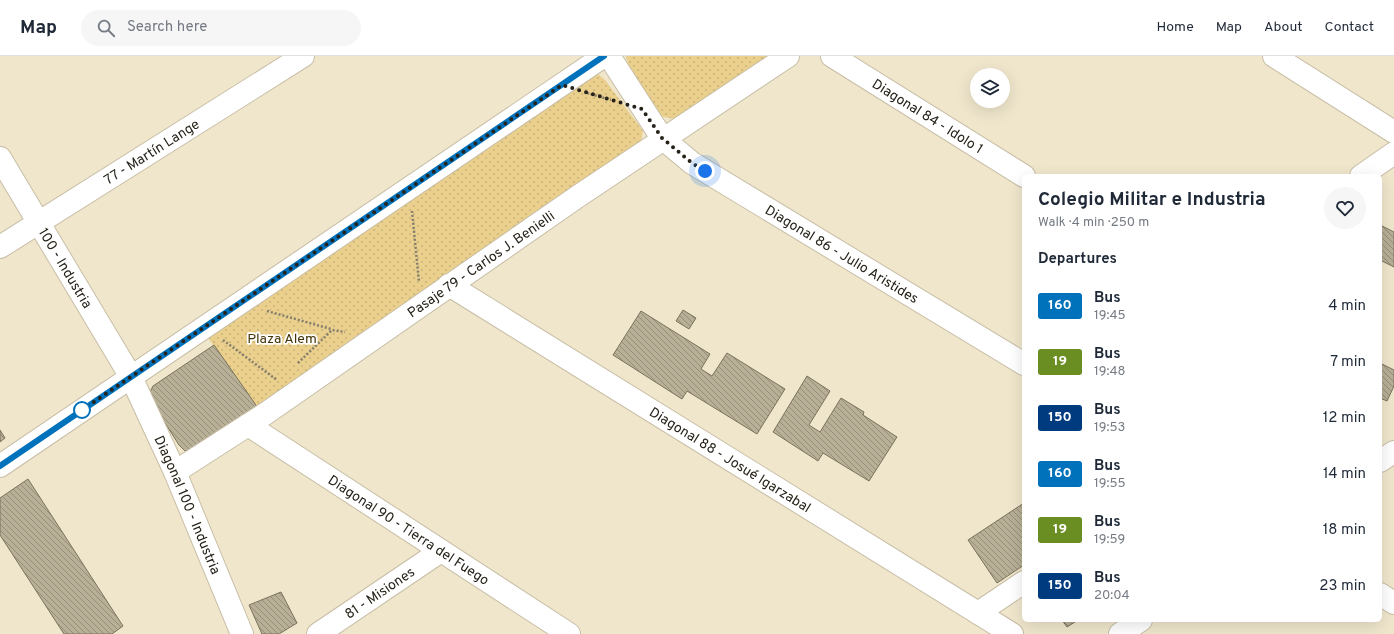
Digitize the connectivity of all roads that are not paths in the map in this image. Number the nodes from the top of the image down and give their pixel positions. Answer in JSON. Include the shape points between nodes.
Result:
{"nodes":[{"id":1,"x":303,"y":56,"type":"edge"},
{"id":2,"x":604,"y":56,"type":"edge"},
{"id":3,"x":609,"y":56,"type":"edge"},
{"id":4,"x":788,"y":56,"type":"edge"},
{"id":5,"x":832,"y":56,"type":"edge"},
{"id":6,"x":1274,"y":56,"type":"edge"},
{"id":7,"x":280,"y":62,"type":"edge"},
{"id":8,"x":1394,"y":132,"type":"edge"},
{"id":9,"x":662,"y":138,"type":"junction"},
{"id":10,"x":1394,"y":153,"type":"edge"},
{"id":11,"x":0,"y":158,"type":"edge"},
{"id":12,"x":1363,"y":174,"type":"edge"},
{"id":13,"x":1022,"y":175,"type":"edge"},
{"id":14,"x":40,"y":224,"type":"junction"},
{"id":15,"x":0,"y":247,"type":"edge"},
{"id":16,"x":449,"y":285,"type":"junction"},
{"id":17,"x":1022,"y":363,"type":"edge"},
{"id":18,"x":132,"y":377,"type":"junction"},
{"id":19,"x":248,"y":425,"type":"junction"},
{"id":20,"x":1394,"y":452,"type":"edge"},
{"id":21,"x":1382,"y":460,"type":"edge"},
{"id":22,"x":0,"y":466,"type":"edge"},
{"id":23,"x":175,"y":472,"type":"junction"},
{"id":24,"x":441,"y":551,"type":"junction"},
{"id":25,"x":1022,"y":583,"type":"edge"},
{"id":26,"x":1382,"y":595,"type":"edge"},
{"id":27,"x":1394,"y":603,"type":"edge"},
{"id":28,"x":978,"y":613,"type":"junction"},
{"id":29,"x":1138,"y":622,"type":"edge"},
{"id":30,"x":242,"y":634,"type":"edge"},
{"id":31,"x":318,"y":634,"type":"edge"},
{"id":32,"x":569,"y":634,"type":"edge"},
{"id":33,"x":1012,"y":634,"type":"edge"},
{"id":34,"x":1120,"y":634,"type":"edge"}],
"edges":[{"from":1,"to":7,"type":"street","name":"77 - Martín Lange"},
{"from":2,"to":18,"type":"street"},
{"from":3,"to":9,"type":"street","name":"Diagonal 86 - Julio Aristides"},
{"from":4,"to":9,"type":"street","name":"Pasaje 79 - Carlos J. Benielli"},
{"from":5,"to":13,"type":"street","name":"Diagonal 84 - Idolo 1"},
{"from":6,"to":8,"type":"street"},
{"from":7,"to":14,"type":"street","name":"77 - Martín Lange"},
{"from":9,"to":16,"type":"street","name":"Pasaje 79 - Carlos J. Benielli"},
{"from":9,"to":17,"type":"street","name":"Diagonal 86 - Julio Aristides","via":[[692,163]]},
{"from":10,"to":12,"type":"street"},
{"from":11,"to":14,"type":"street","name":"100 - Industria"},
{"from":14,"to":15,"type":"street","name":"77 - Martín Lange"},
{"from":14,"to":18,"type":"street","name":"100 - Industria"},
{"from":16,"to":19,"type":"street","name":"Pasaje 79 - Carlos J. Benielli"},
{"from":16,"to":28,"type":"street","name":"Diagonal 88 - Josué Igarzabal"},
{"from":18,"to":22,"type":"street"},
{"from":18,"to":23,"type":"street","name":"Diagonal 100 - Industria"},
{"from":19,"to":23,"type":"street","name":"Pasaje 79 - Carlos J. Benielli"},
{"from":19,"to":24,"type":"street","name":"Diagonal 90 - Tierra del Fuego"},
{"from":20,"to":21,"type":"street"},
{"from":23,"to":30,"type":"street","name":"Diagonal 100 - Industria"},
{"from":24,"to":31,"type":"street","name":"81 - Misiones"},
{"from":24,"to":32,"type":"street","name":"Diagonal 90 - Tierra del Fuego"},
{"from":25,"to":28,"type":"street"},
{"from":26,"to":27,"type":"street"},
{"from":28,"to":33,"type":"street","name":"Diagonal 88 - Josué Igarzabal"},
{"from":29,"to":34,"type":"street"}]}
